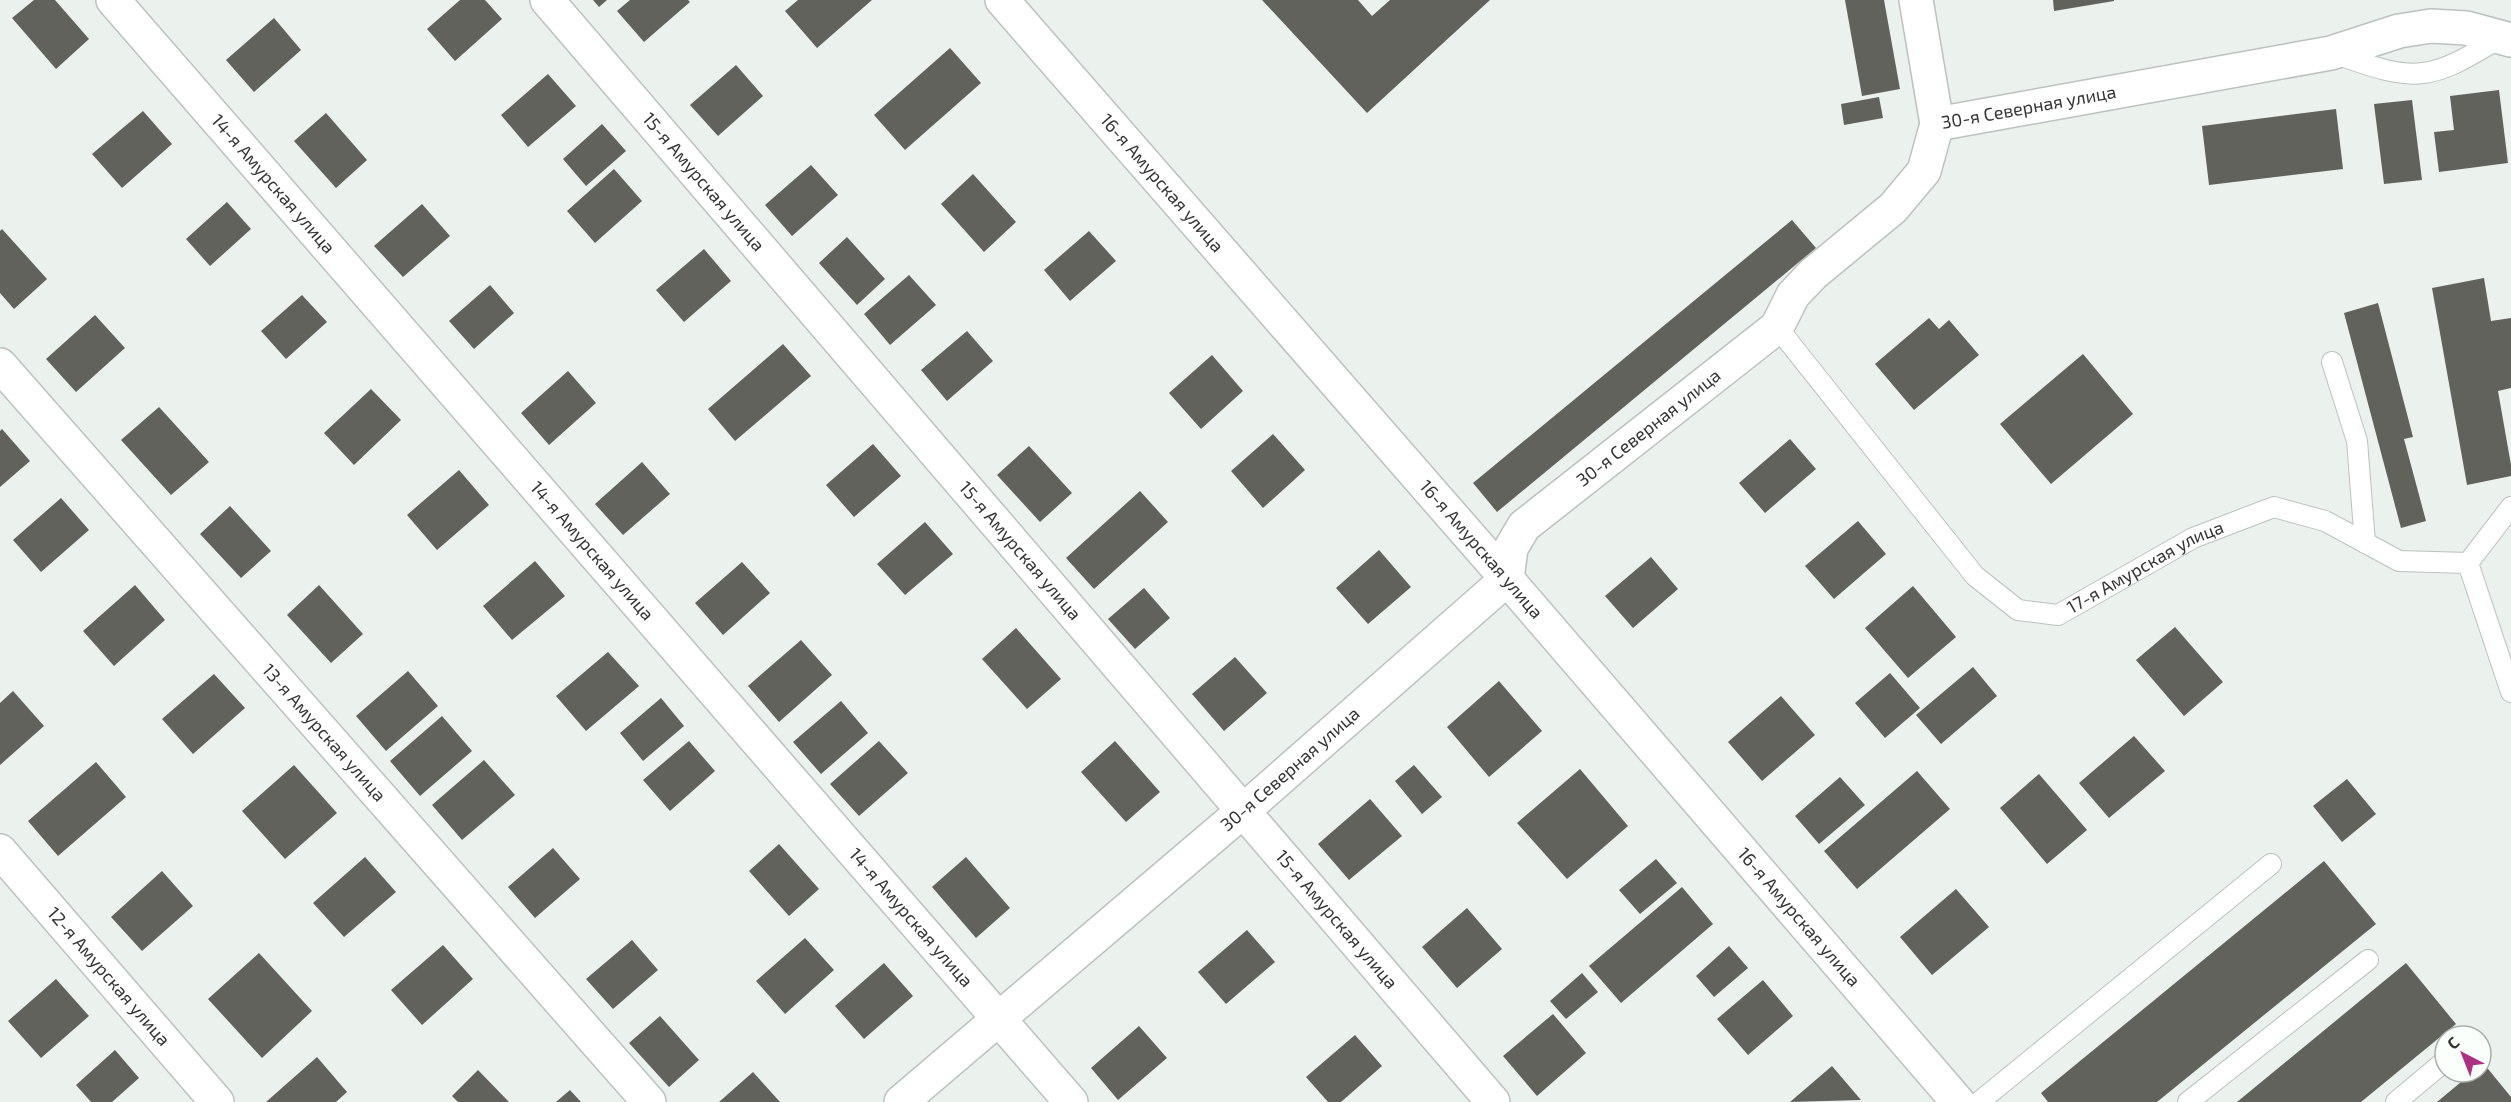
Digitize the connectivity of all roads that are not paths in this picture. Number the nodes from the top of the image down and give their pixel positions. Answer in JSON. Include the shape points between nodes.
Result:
{"nodes":[{"id":1,"x":113,"y":0,"type":"edge"},
{"id":2,"x":547,"y":0,"type":"edge"},
{"id":3,"x":1002,"y":0,"type":"edge"},
{"id":4,"x":1916,"y":0,"type":"edge"},
{"id":5,"x":2507,"y":38,"type":"edge"},
{"id":6,"x":2331,"y":53,"type":"junction"},
{"id":7,"x":1937,"y":124,"type":"junction"},
{"id":8,"x":1777,"y":327,"type":"junction"},
{"id":9,"x":2332,"y":362,"type":"dead end"},
{"id":10,"x":0,"y":365,"type":"edge"},
{"id":11,"x":2511,"y":507,"type":"edge"},
{"id":12,"x":2366,"y":543,"type":"junction"},
{"id":13,"x":2469,"y":563,"type":"junction"},
{"id":14,"x":1507,"y":579,"type":"junction"},
{"id":15,"x":2511,"y":689,"type":"edge"},
{"id":16,"x":1243,"y":811,"type":"junction"},
{"id":17,"x":0,"y":850,"type":"edge"},
{"id":18,"x":2271,"y":864,"type":"dead end"},
{"id":19,"x":2368,"y":960,"type":"dead end"},
{"id":20,"x":998,"y":1019,"type":"junction"},
{"id":21,"x":2433,"y":1071,"type":"edge"},
{"id":22,"x":217,"y":1102,"type":"edge"},
{"id":23,"x":650,"y":1102,"type":"edge"},
{"id":24,"x":901,"y":1102,"type":"edge"},
{"id":25,"x":1071,"y":1102,"type":"edge"},
{"id":26,"x":1493,"y":1102,"type":"edge"},
{"id":27,"x":1958,"y":1102,"type":"edge"},
{"id":28,"x":1979,"y":1102,"type":"edge"},
{"id":29,"x":2188,"y":1102,"type":"edge"},
{"id":30,"x":2396,"y":1102,"type":"edge"}],
"edges":[{"from":1,"to":20,"type":"street","name":"14-я Амурская улица"},
{"from":2,"to":16,"type":"street","name":"15-я Амурская улица"},
{"from":3,"to":14,"type":"street","name":"16-я Амурская улица"},
{"from":4,"to":7,"type":"street"},
{"from":5,"to":6,"type":"street","name":"30-я Северная улица","via":[[2466,27],[2431,26],[2398,31]]},
{"from":5,"to":6,"type":"lane","via":[[2423,74],[2386,70]]},
{"from":6,"to":7,"type":"street","name":"30-я Северная улица"},
{"from":7,"to":8,"type":"street","name":"30-я Северная улица","via":[[1924,171],[1893,208],[1793,295]]},
{"from":8,"to":12,"type":"lane","name":"17-я Амурская улица","via":[[1975,576],[2018,610],[2058,615],[2193,538],[2274,507],[2325,521]]},
{"from":8,"to":14,"type":"street","name":"30-я Северная улица","via":[[1524,526],[1511,549]]},
{"from":9,"to":12,"type":"lane","via":[[2357,441]]},
{"from":10,"to":23,"type":"street","name":"13-я Амурская улица"},
{"from":11,"to":13,"type":"lane"},
{"from":12,"to":13,"type":"lane","name":"17-я Амурская улица","via":[[2399,561]]},
{"from":13,"to":15,"type":"lane"},
{"from":14,"to":16,"type":"street","name":"30-я Северная улица"},
{"from":14,"to":27,"type":"street","name":"16-я Амурская улица"},
{"from":16,"to":20,"type":"street","name":"30-я Северная улица"},
{"from":16,"to":26,"type":"street","name":"15-я Амурская улица"},
{"from":17,"to":22,"type":"street","name":"12-я Амурская улица"},
{"from":18,"to":28,"type":"lane"},
{"from":19,"to":29,"type":"lane"},
{"from":20,"to":24,"type":"street","name":"30-я Северная улица"},
{"from":20,"to":25,"type":"street","name":"14-я Амурская улица"},
{"from":21,"to":30,"type":"lane"}]}
